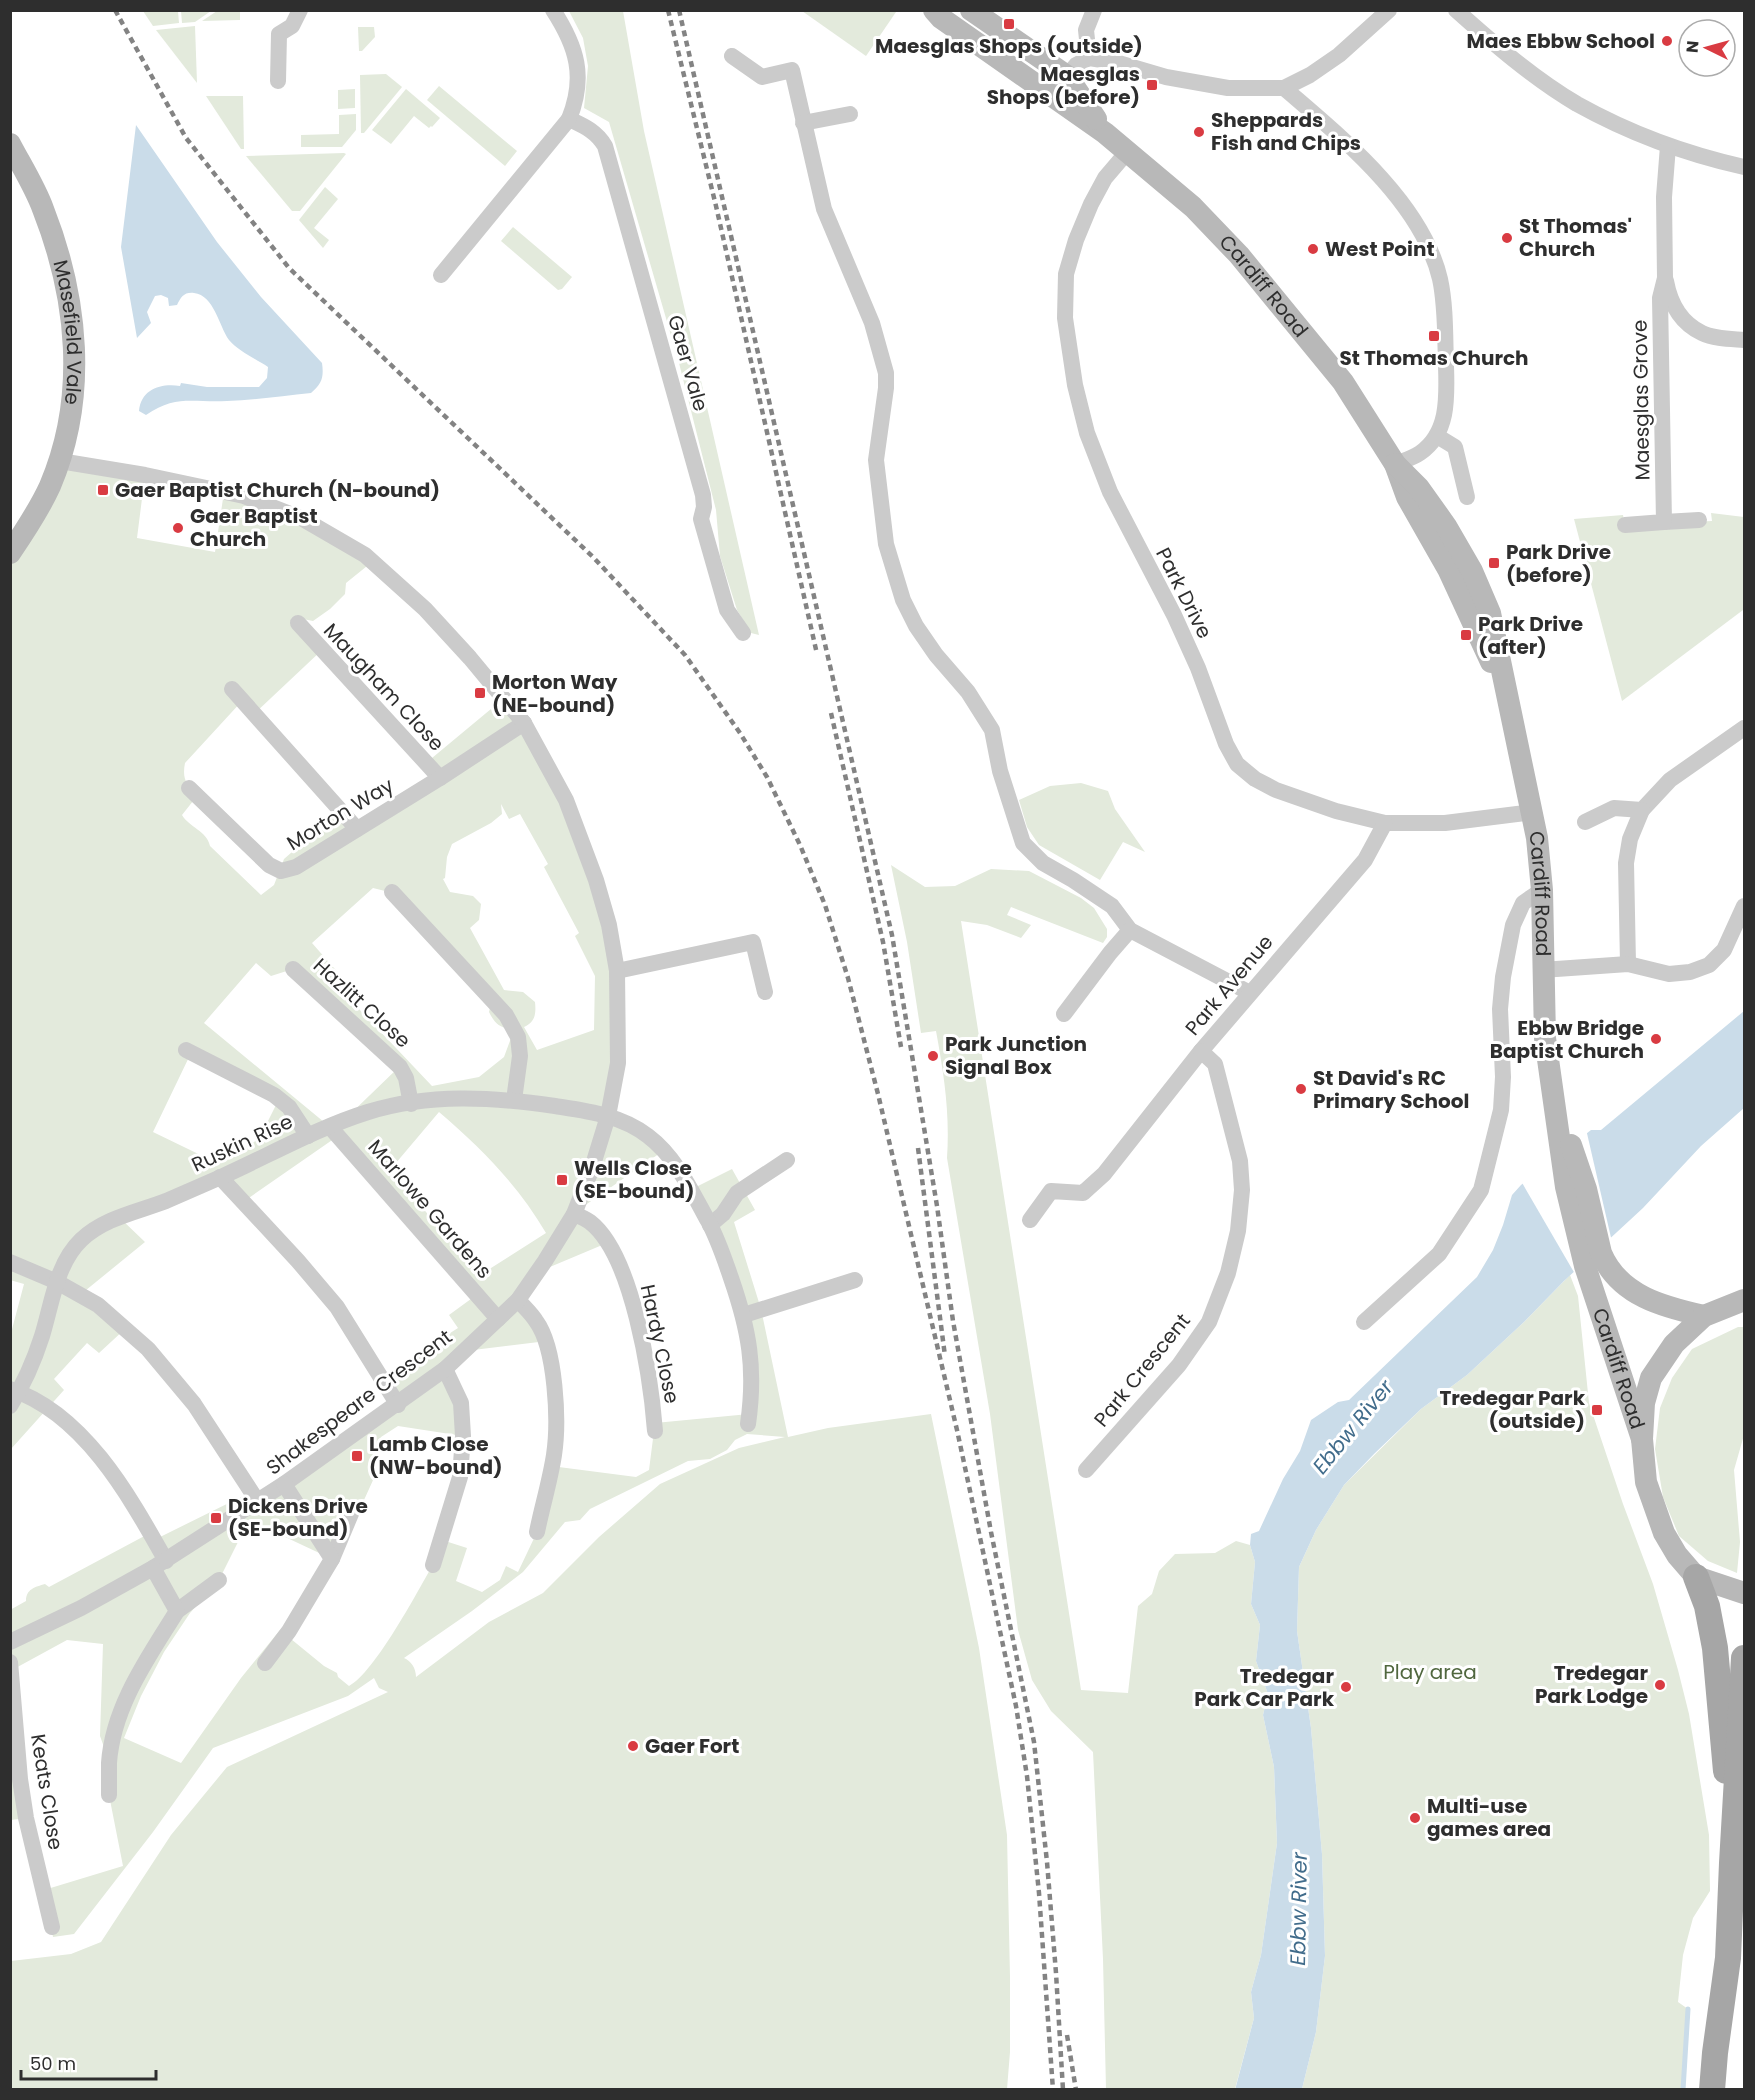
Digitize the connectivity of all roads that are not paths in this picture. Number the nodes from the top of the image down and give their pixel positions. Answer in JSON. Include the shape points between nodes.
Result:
{"nodes":[{"id":1,"x":300,"y":10,"type":"edge"},
{"id":2,"x":553,"y":10,"type":"edge"},
{"id":3,"x":934,"y":10,"type":"edge"},
{"id":4,"x":971,"y":10,"type":"edge"},
{"id":5,"x":1094,"y":10,"type":"edge"},
{"id":6,"x":1389,"y":10,"type":"edge"},
{"id":7,"x":1456,"y":10,"type":"edge"},
{"id":8,"x":732,"y":56,"type":"dead end"},
{"id":9,"x":1089,"y":58,"type":"junction"},
{"id":10,"x":1067,"y":76,"type":"junction"},
{"id":11,"x":278,"y":81,"type":"dead end"},
{"id":12,"x":1284,"y":88,"type":"junction"},
{"id":13,"x":1052,"y":94,"type":"junction"},
{"id":14,"x":850,"y":114,"type":"dead end"},
{"id":15,"x":569,"y":119,"type":"junction"},
{"id":16,"x":803,"y":123,"type":"junction"},
{"id":17,"x":1106,"y":133,"type":"junction"},
{"id":18,"x":10,"y":144,"type":"edge"},
{"id":19,"x":1668,"y":146,"type":"junction"},
{"id":20,"x":1128,"y":151,"type":"junction"},
{"id":21,"x":1744,"y":167,"type":"edge"},
{"id":22,"x":441,"y":275,"type":"dead end"},
{"id":23,"x":1665,"y":278,"type":"junction"},
{"id":24,"x":1744,"y":340,"type":"edge"},
{"id":25,"x":1437,"y":436,"type":"junction"},
{"id":26,"x":60,"y":460,"type":"junction"},
{"id":27,"x":1395,"y":465,"type":"junction"},
{"id":28,"x":1467,"y":497,"type":"dead end"},
{"id":29,"x":1699,"y":520,"type":"dead end"},
{"id":30,"x":1664,"y":522,"type":"junction"},
{"id":31,"x":1625,"y":525,"type":"dead end"},
{"id":32,"x":10,"y":553,"type":"edge"},
{"id":33,"x":298,"y":623,"type":"dead end"},
{"id":34,"x":743,"y":633,"type":"dead end"},
{"id":35,"x":232,"y":689,"type":"dead end"},
{"id":36,"x":524,"y":723,"type":"junction"},
{"id":37,"x":1744,"y":728,"type":"edge"},
{"id":38,"x":440,"y":778,"type":"junction"},
{"id":39,"x":189,"y":788,"type":"dead end"},
{"id":40,"x":1642,"y":810,"type":"junction"},
{"id":41,"x":1533,"y":812,"type":"junction"},
{"id":42,"x":1585,"y":822,"type":"dead end"},
{"id":43,"x":1385,"y":823,"type":"junction"},
{"id":44,"x":357,"y":829,"type":"junction"},
{"id":45,"x":1542,"y":890,"type":"junction"},
{"id":46,"x":392,"y":892,"type":"dead end"},
{"id":47,"x":1744,"y":906,"type":"edge"},
{"id":48,"x":1130,"y":930,"type":"junction"},
{"id":49,"x":1628,"y":964,"type":"junction"},
{"id":50,"x":293,"y":969,"type":"dead end"},
{"id":51,"x":1542,"y":970,"type":"junction"},
{"id":52,"x":617,"y":971,"type":"junction"},
{"id":53,"x":765,"y":992,"type":"dead end"},
{"id":54,"x":1250,"y":993,"type":"junction"},
{"id":55,"x":1064,"y":1014,"type":"dead end"},
{"id":56,"x":186,"y":1050,"type":"dead end"},
{"id":57,"x":1201,"y":1051,"type":"junction"},
{"id":58,"x":514,"y":1100,"type":"junction"},
{"id":59,"x":411,"y":1104,"type":"junction"},
{"id":60,"x":608,"y":1116,"type":"junction"},
{"id":61,"x":330,"y":1127,"type":"junction"},
{"id":62,"x":308,"y":1136,"type":"junction"},
{"id":63,"x":787,"y":1160,"type":"dead end"},
{"id":64,"x":220,"y":1177,"type":"junction"},
{"id":65,"x":574,"y":1214,"type":"junction"},
{"id":66,"x":1030,"y":1220,"type":"dead end"},
{"id":67,"x":711,"y":1226,"type":"junction"},
{"id":68,"x":1593,"y":1259,"type":"junction"},
{"id":69,"x":10,"y":1262,"type":"edge"},
{"id":70,"x":855,"y":1280,"type":"dead end"},
{"id":71,"x":57,"y":1282,"type":"junction"},
{"id":72,"x":518,"y":1300,"type":"junction"},
{"id":73,"x":1744,"y":1300,"type":"edge"},
{"id":74,"x":744,"y":1315,"type":"junction"},
{"id":75,"x":1704,"y":1316,"type":"junction"},
{"id":76,"x":498,"y":1319,"type":"junction"},
{"id":77,"x":1365,"y":1322,"type":"dead end"},
{"id":78,"x":445,"y":1369,"type":"junction"},
{"id":79,"x":13,"y":1396,"type":"edge"},
{"id":80,"x":398,"y":1405,"type":"junction"},
{"id":81,"x":748,"y":1424,"type":"dead end"},
{"id":82,"x":655,"y":1431,"type":"dead end"},
{"id":83,"x":1642,"y":1439,"type":"junction"},
{"id":84,"x":1086,"y":1470,"type":"dead end"},
{"id":85,"x":284,"y":1484,"type":"junction"},
{"id":86,"x":258,"y":1502,"type":"junction"},
{"id":87,"x":353,"y":1509,"type":"dead end"},
{"id":88,"x":537,"y":1532,"type":"dead end"},
{"id":89,"x":332,"y":1558,"type":"junction"},
{"id":90,"x":159,"y":1564,"type":"junction"},
{"id":91,"x":433,"y":1564,"type":"dead end"},
{"id":92,"x":1696,"y":1576,"type":"junction"},
{"id":93,"x":219,"y":1580,"type":"dead end"},
{"id":94,"x":1744,"y":1593,"type":"edge"},
{"id":95,"x":177,"y":1611,"type":"junction"},
{"id":96,"x":10,"y":1642,"type":"edge"},
{"id":97,"x":1744,"y":1658,"type":"edge"},
{"id":98,"x":10,"y":1662,"type":"edge"},
{"id":99,"x":265,"y":1663,"type":"dead end"},
{"id":100,"x":109,"y":1795,"type":"dead end"},
{"id":101,"x":1734,"y":1828,"type":"junction"},
{"id":102,"x":1744,"y":1894,"type":"edge"},
{"id":103,"x":52,"y":1927,"type":"dead end"},
{"id":104,"x":1728,"y":1958,"type":"junction"},
{"id":105,"x":1712,"y":2090,"type":"edge"}],
"edges":[{"from":1,"to":11,"type":"street","via":[[292,26],[279,34]]},
{"from":2,"to":15,"type":"street","via":[[578,64],[576,102]]},
{"from":3,"to":13,"type":"main road","name":"Cardiff Road"},
{"from":4,"to":10,"type":"main road","name":"Cardiff Road"},
{"from":5,"to":9,"type":"street","via":[[1086,30]]},
{"from":6,"to":12,"type":"street","via":[[1339,55]]},
{"from":7,"to":19,"type":"street","via":[[1528,71],[1576,103]]},
{"from":8,"to":16,"type":"street","via":[[762,77],[792,70]]},
{"from":9,"to":10,"type":"street"},
{"from":9,"to":12,"type":"street","via":[[1228,88]]},
{"from":10,"to":13,"type":"street"},
{"from":10,"to":17,"type":"main road","name":"Cardiff Road"},
{"from":12,"to":25,"type":"street","via":[[1358,153],[1396,196],[1426,241],[1440,280],[1445,330],[1447,393]]},
{"from":13,"to":17,"type":"main road","name":"Cardiff Road"},
{"from":14,"to":16,"type":"street"},
{"from":15,"to":22,"type":"street"},
{"from":15,"to":34,"type":"street","name":"Gaer Vale","via":[[598,135],[605,146],[703,495],[701,519],[727,610]]},
{"from":16,"to":48,"type":"street","via":[[824,209],[872,323],[886,373],[876,460],[886,544],[903,600],[916,626],[968,692],[992,730],[1000,771],[1023,843],[1043,863],[1112,906]]},
{"from":17,"to":20,"type":"main road","name":"Cardiff Road"},
{"from":18,"to":26,"type":"main road","name":"Masefield Vale","via":[[43,208],[71,303],[74,383]]},
{"from":19,"to":21,"type":"street"},
{"from":19,"to":23,"type":"street","name":"Maesglas Grove"},
{"from":20,"to":27,"type":"main road","name":"Cardiff Road","via":[[1193,207],[1239,255],[1343,382]]},
{"from":20,"to":43,"type":"street","name":"Park Drive","via":[[1105,178],[1091,204],[1066,274],[1065,318],[1075,385],[1087,433],[1106,483],[1174,615],[1226,744],[1238,764],[1276,790]]},
{"from":23,"to":24,"type":"street","name":"Maesglas Grove","via":[[1669,299],[1684,320],[1703,334]]},
{"from":23,"to":30,"type":"street","name":"Maesglas Grove","via":[[1660,298]]},
{"from":25,"to":27,"type":"street","via":[[1420,453]]},
{"from":25,"to":28,"type":"street","via":[[1455,447]]},
{"from":26,"to":32,"type":"main road","name":"Masefield Vale","via":[[32,522]]},
{"from":26,"to":36,"type":"street","name":"Shakespeare Crescent","via":[[244,496],[303,519],[365,555],[425,609]]},
{"from":27,"to":41,"type":"main road","name":"Cardiff Road","via":[[1407,497],[1448,569],[1509,702]]},
{"from":29,"to":30,"type":"street"},
{"from":30,"to":31,"type":"street"},
{"from":33,"to":38,"type":"street","name":"Maugham Close"},
{"from":35,"to":44,"type":"street"},
{"from":36,"to":38,"type":"street","name":"Morton Way"},
{"from":36,"to":52,"type":"street","name":"Shakespeare Crescent","via":[[566,800],[596,880]]},
{"from":37,"to":40,"type":"street","via":[[1670,780]]},
{"from":38,"to":44,"type":"street","name":"Morton Way"},
{"from":39,"to":44,"type":"street","name":"Morton Way","via":[[269,865],[281,871],[296,867]]},
{"from":40,"to":42,"type":"street","via":[[1614,808]]},
{"from":40,"to":49,"type":"street","via":[[1630,839],[1626,863]]},
{"from":41,"to":43,"type":"street","name":"Park Drive","via":[[1445,823]]},
{"from":41,"to":45,"type":"main road","name":"Cardiff Road"},
{"from":43,"to":54,"type":"street","name":"Park Avenue","via":[[1365,860]]},
{"from":45,"to":51,"type":"main road","name":"Cardiff Road"},
{"from":45,"to":77,"type":"street","via":[[1523,903],[1513,925],[1500,1009],[1502,1110],[1481,1190],[1439,1254]]},
{"from":46,"to":58,"type":"street","via":[[506,1015],[518,1037],[520,1056]]},
{"from":47,"to":49,"type":"street","via":[[1724,950],[1709,965],[1669,975]]},
{"from":48,"to":54,"type":"street"},
{"from":48,"to":55,"type":"street"},
{"from":49,"to":51,"type":"street"},
{"from":50,"to":59,"type":"street","name":"Hazlitt Close","via":[[400,1066]]},
{"from":51,"to":68,"type":"main road","name":"Cardiff Road","via":[[1545,1038],[1553,1087],[1586,1190]]},
{"from":52,"to":53,"type":"street","via":[[753,942]]},
{"from":52,"to":60,"type":"street","name":"Shakespeare Crescent","via":[[618,1063]]},
{"from":54,"to":57,"type":"street","name":"Park Avenue"},
{"from":56,"to":62,"type":"street","via":[[274,1095],[289,1107]]},
{"from":57,"to":66,"type":"street","name":"Park Avenue","via":[[1104,1174],[1083,1193],[1051,1191]]},
{"from":57,"to":84,"type":"street","name":"Park Crescent","via":[[1215,1064],[1240,1161],[1238,1231],[1228,1273],[1209,1322],[1179,1365]]},
{"from":58,"to":59,"type":"street","name":"Ruskin Rise","via":[[476,1098]]},
{"from":58,"to":60,"type":"street","name":"Ruskin Rise"},
{"from":59,"to":61,"type":"street","name":"Ruskin Rise","via":[[370,1112]]},
{"from":60,"to":65,"type":"street","name":"Shakespeare Crescent"},
{"from":60,"to":67,"type":"street","name":"Ruskin Rise","via":[[631,1125],[657,1144],[678,1168]]},
{"from":61,"to":62,"type":"street","name":"Ruskin Rise"},
{"from":61,"to":76,"type":"street","name":"Marlowe Gardens"},
{"from":62,"to":64,"type":"street","name":"Ruskin Rise"},
{"from":63,"to":67,"type":"street","via":[[737,1193]]},
{"from":64,"to":71,"type":"street","name":"Ruskin Rise","via":[[97,1226],[79,1242]]},
{"from":64,"to":80,"type":"street","via":[[337,1307]]},
{"from":65,"to":72,"type":"street","name":"Shakespeare Crescent"},
{"from":65,"to":82,"type":"street","name":"Hardy Close","via":[[601,1233],[627,1282],[652,1389]]},
{"from":67,"to":74,"type":"street","name":"Ruskin Rise"},
{"from":68,"to":75,"type":"main road","name":"Cardiff Road","via":[[1605,1262],[1632,1291],[1661,1306]]},
{"from":68,"to":83,"type":"main road","name":"Cardiff Road"},
{"from":69,"to":71,"type":"street"},
{"from":70,"to":74,"type":"street"},
{"from":71,"to":79,"type":"street","name":"Ruskin Rise","via":[[33,1362]]},
{"from":71,"to":86,"type":"street","via":[[98,1305],[148,1349],[194,1404]]},
{"from":72,"to":76,"type":"street","name":"Shakespeare Crescent"},
{"from":72,"to":88,"type":"street","via":[[537,1321],[547,1341],[554,1392],[554,1455]]},
{"from":73,"to":75,"type":"main road"},
{"from":74,"to":81,"type":"street","name":"Ruskin Rise","via":[[753,1395]]},
{"from":75,"to":83,"type":"main road","via":[[1674,1344],[1650,1378]]},
{"from":76,"to":78,"type":"street","name":"Shakespeare Crescent"},
{"from":78,"to":80,"type":"street","name":"Shakespeare Crescent"},
{"from":78,"to":91,"type":"street","via":[[461,1403],[463,1436],[460,1477]]},
{"from":79,"to":90,"type":"street","via":[[48,1408],[106,1464],[129,1498]]},
{"from":80,"to":85,"type":"street","name":"Shakespeare Crescent"},
{"from":83,"to":92,"type":"main road","via":[[1646,1482],[1664,1533]]},
{"from":85,"to":86,"type":"street","name":"Shakespeare Crescent"},
{"from":85,"to":89,"type":"street"},
{"from":86,"to":90,"type":"street","name":"Shakespeare Crescent"},
{"from":87,"to":89,"type":"street"},
{"from":89,"to":99,"type":"street","via":[[289,1631]]},
{"from":90,"to":95,"type":"street"},
{"from":90,"to":96,"type":"street","name":"Shakespeare Crescent"},
{"from":92,"to":94,"type":"main road"},
{"from":92,"to":101,"type":"main road","via":[[1715,1648],[1722,1748]]},
{"from":93,"to":95,"type":"street"},
{"from":95,"to":100,"type":"street","via":[[124,1702],[114,1736]]},
{"from":97,"to":101,"type":"main road"},
{"from":98,"to":103,"type":"street","name":"Keats Close","via":[[26,1818]]},
{"from":101,"to":104,"type":"main road"},
{"from":102,"to":104,"type":"main road"},
{"from":104,"to":105,"type":"main road"}]}
